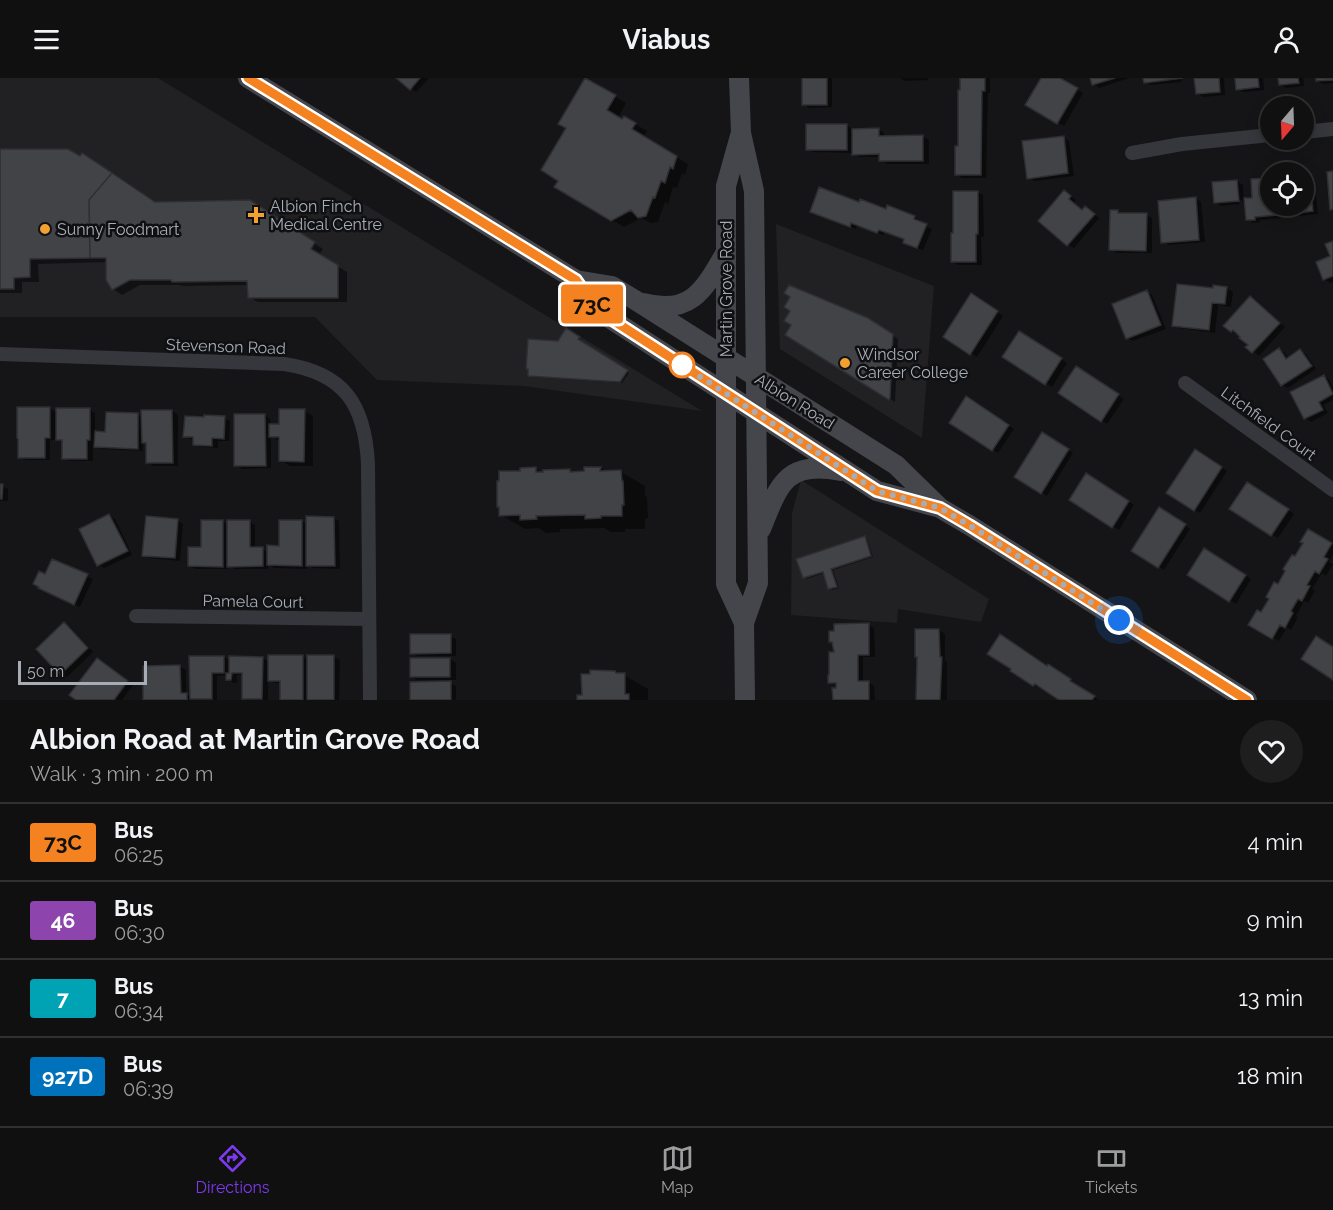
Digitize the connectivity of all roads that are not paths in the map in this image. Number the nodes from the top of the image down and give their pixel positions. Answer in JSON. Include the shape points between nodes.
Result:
{"nodes":[{"id":1,"x":248,"y":78,"type":"edge"},
{"id":2,"x":739,"y":78,"type":"edge"},
{"id":3,"x":1333,"y":129,"type":"edge"},
{"id":4,"x":1314,"y":131,"type":"edge"},
{"id":5,"x":741,"y":133,"type":"junction"},
{"id":6,"x":1260,"y":136,"type":"edge"},
{"id":7,"x":1132,"y":153,"type":"dead end"},
{"id":8,"x":726,"y":252,"type":"junction"},
{"id":9,"x":576,"y":280,"type":"junction"},
{"id":10,"x":635,"y":300,"type":"junction"},
{"id":11,"x":0,"y":354,"type":"edge"},
{"id":12,"x":726,"y":358,"type":"junction"},
{"id":13,"x":756,"y":376,"type":"junction"},
{"id":14,"x":1185,"y":383,"type":"dead end"},
{"id":15,"x":727,"y":394,"type":"junction"},
{"id":16,"x":756,"y":413,"type":"junction"},
{"id":17,"x":848,"y":472,"type":"junction"},
{"id":18,"x":1333,"y":490,"type":"edge"},
{"id":19,"x":940,"y":508,"type":"junction"},
{"id":20,"x":758,"y":537,"type":"junction"},
{"id":21,"x":136,"y":615,"type":"dead end"},
{"id":22,"x":369,"y":619,"type":"junction"},
{"id":23,"x":744,"y":623,"type":"junction"},
{"id":24,"x":370,"y":700,"type":"edge"},
{"id":25,"x":745,"y":700,"type":"edge"},
{"id":26,"x":1247,"y":700,"type":"edge"}],
"edges":[{"from":1,"to":9,"type":"main road","name":"Albion Road"},
{"from":2,"to":5,"type":"main road","name":"Martin Grove Road"},
{"from":3,"to":4,"type":"street"},
{"from":5,"to":8,"type":"main road","name":"Martin Grove Road","via":[[726,186]]},
{"from":5,"to":13,"type":"main road","name":"Martin Grove Road","via":[[754,191]]},
{"from":6,"to":7,"type":"street"},
{"from":8,"to":10,"type":"main road","via":[[706,286],[686,303],[663,306]]},
{"from":8,"to":12,"type":"main road","name":"Martin Grove Road"},
{"from":9,"to":10,"type":"main road","name":"Albion Road","via":[[612,286]]},
{"from":9,"to":15,"type":"main road","name":"Albion Road","via":[[597,310]]},
{"from":10,"to":12,"type":"main road","name":"Albion Road"},
{"from":11,"to":22,"type":"street","name":"Stevenson Road","via":[[284,364],[303,367],[334,383],[356,406],[367,442]]},
{"from":12,"to":13,"type":"main road","name":"Albion Road"},
{"from":12,"to":15,"type":"main road","name":"Martin Grove Road"},
{"from":13,"to":16,"type":"main road","name":"Martin Grove Road"},
{"from":13,"to":19,"type":"main road","name":"Albion Road","via":[[896,465]]},
{"from":14,"to":18,"type":"street","name":"Litchfield Court"},
{"from":15,"to":16,"type":"main road","name":"Albion Road"},
{"from":15,"to":23,"type":"main road","name":"Martin Grove Road","via":[[726,584]]},
{"from":16,"to":17,"type":"main road","name":"Albion Road"},
{"from":16,"to":20,"type":"main road","name":"Martin Grove Road"},
{"from":17,"to":19,"type":"main road","name":"Albion Road","via":[[877,491]]},
{"from":17,"to":20,"type":"main road","via":[[816,468],[793,474],[777,490]]},
{"from":19,"to":26,"type":"main road","name":"Albion Road"},
{"from":20,"to":23,"type":"main road","name":"Martin Grove Road","via":[[758,583]]},
{"from":21,"to":22,"type":"street","name":"Pamela Court"},
{"from":22,"to":24,"type":"street","name":"Stevenson Road"},
{"from":23,"to":25,"type":"main road","name":"Martin Grove Road"}]}
